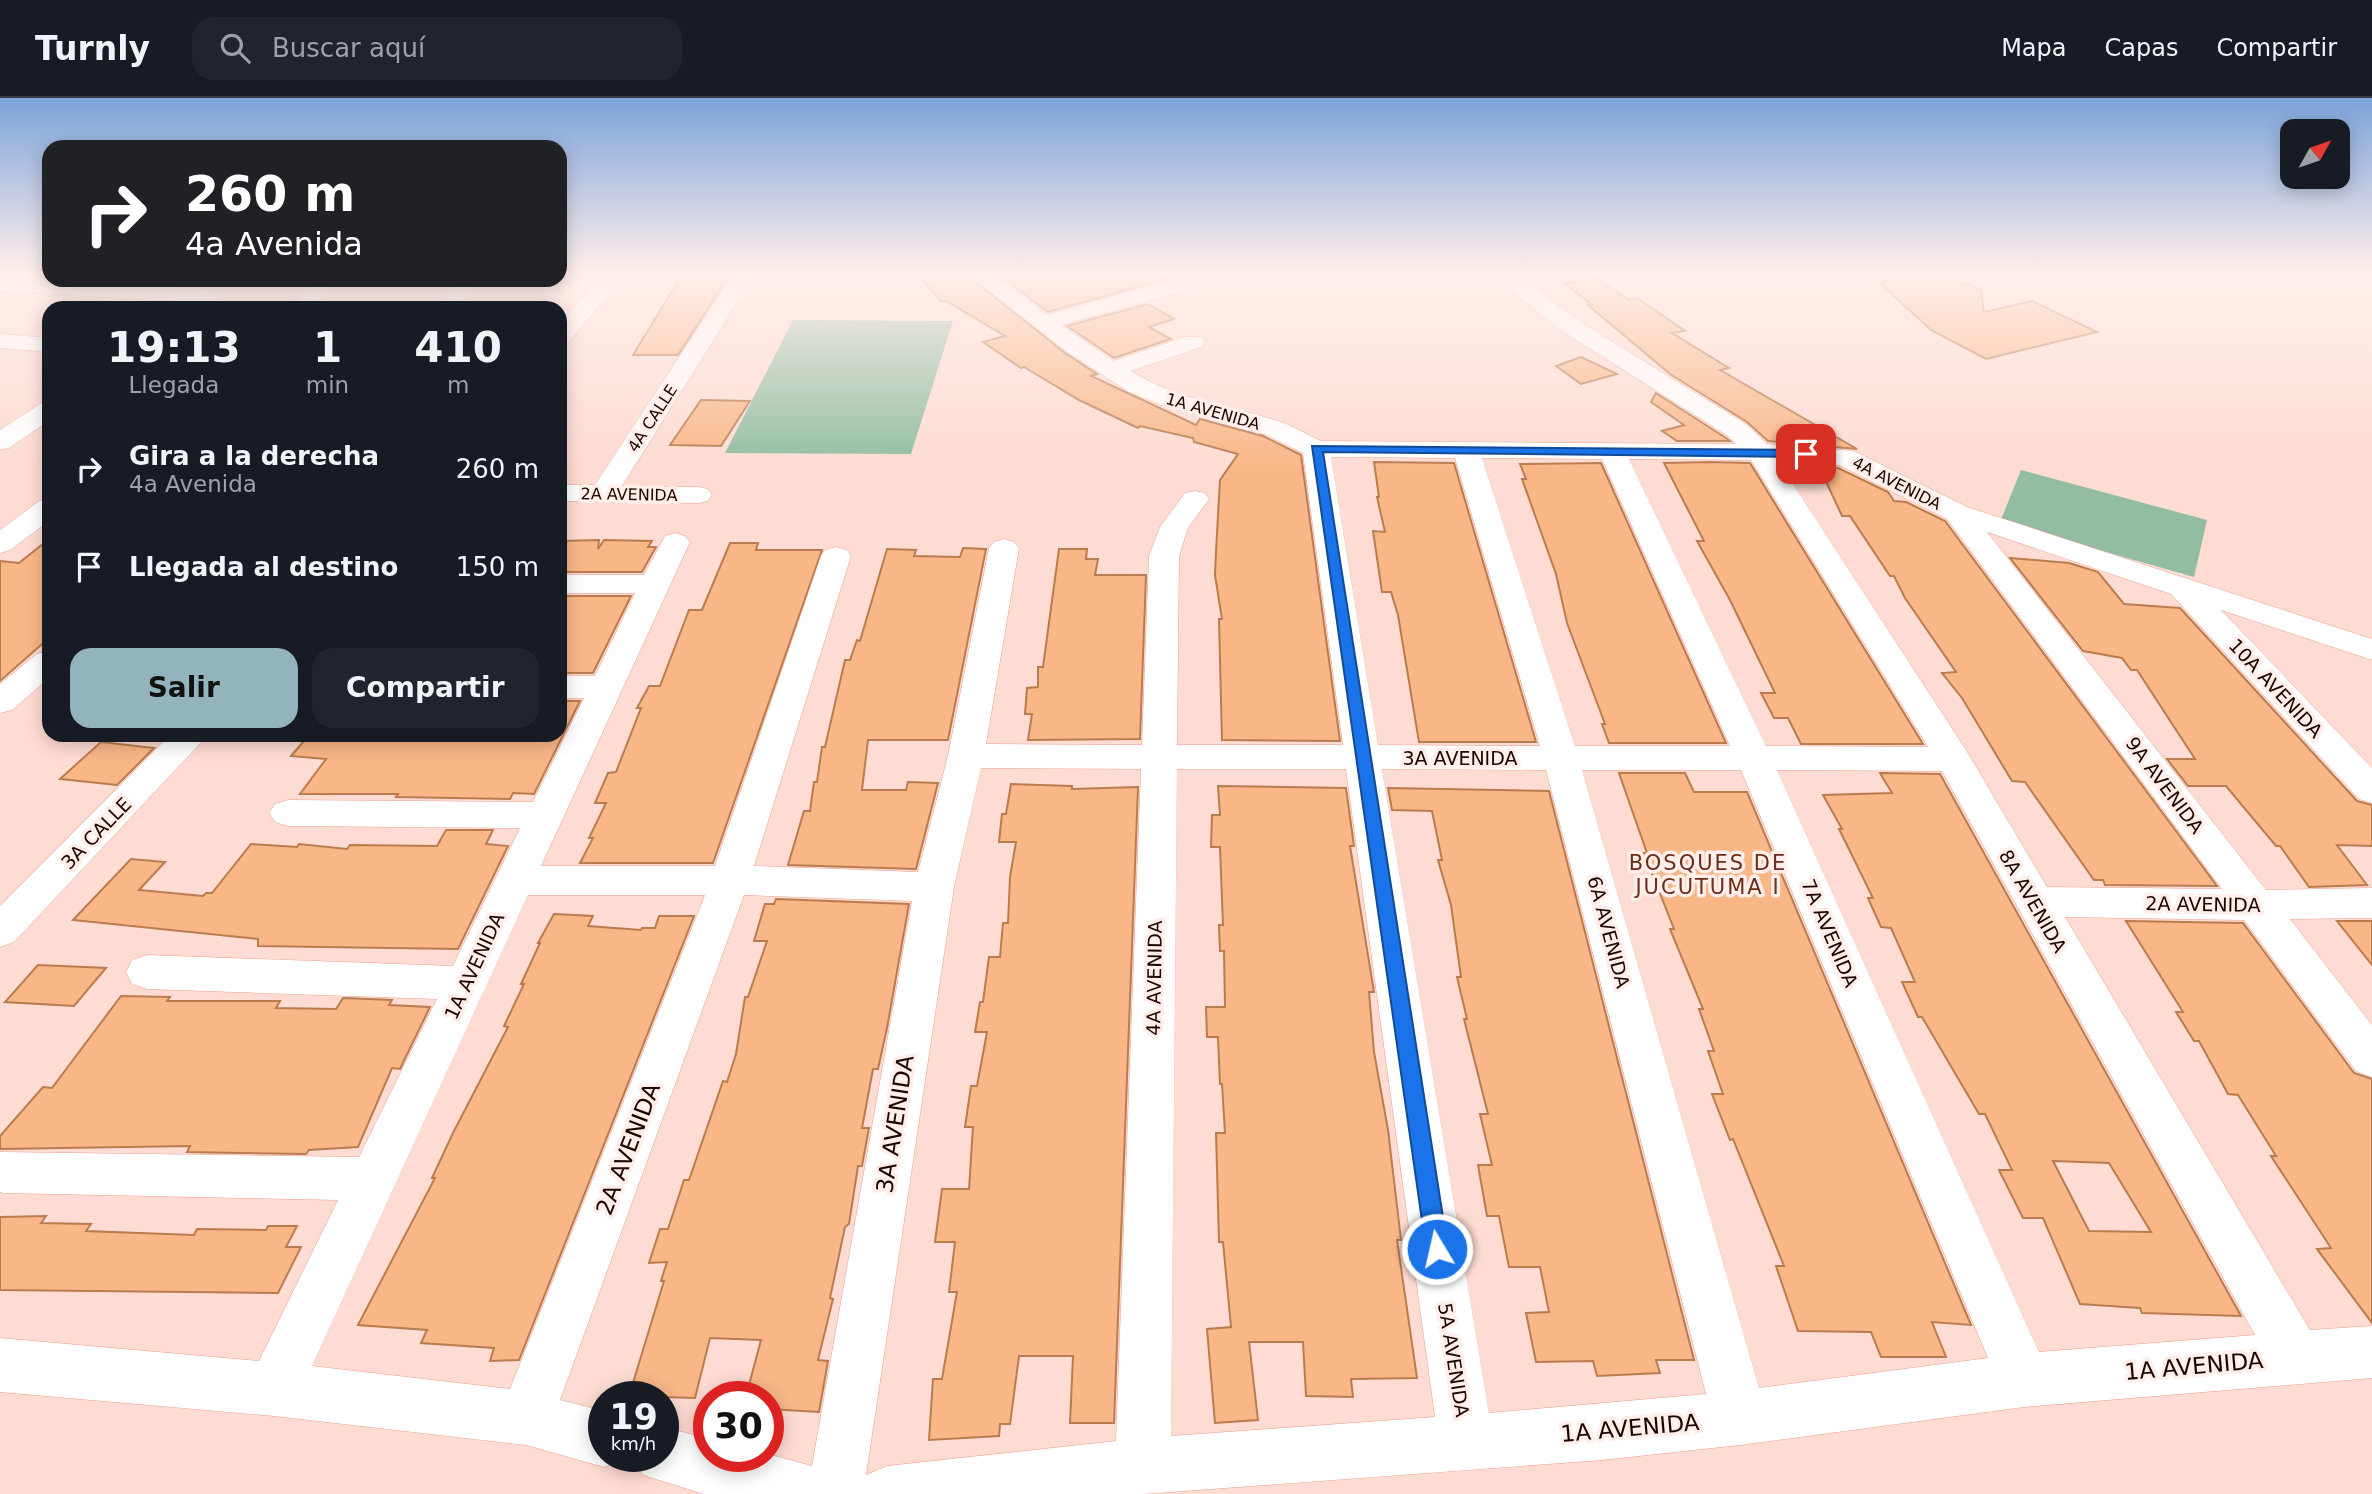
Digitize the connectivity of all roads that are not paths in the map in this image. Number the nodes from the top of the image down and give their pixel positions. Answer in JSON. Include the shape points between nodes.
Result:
{"nodes":[{"id":1,"x":704,"y":337,"type":"edge"},
{"id":2,"x":1063,"y":337,"type":"edge"},
{"id":3,"x":1588,"y":337,"type":"edge"},
{"id":4,"x":0,"y":341,"type":"edge"},
{"id":5,"x":1193,"y":342,"type":"dead end"},
{"id":6,"x":42,"y":344,"type":"edge"},
{"id":7,"x":1111,"y":370,"type":"junction"},
{"id":8,"x":12,"y":408,"type":"dead end"},
{"id":9,"x":42,"y":410,"type":"edge"},
{"id":10,"x":42,"y":415,"type":"edge"},
{"id":11,"x":0,"y":442,"type":"edge"},
{"id":12,"x":1316,"y":449,"type":"junction"},
{"id":13,"x":1466,"y":449,"type":"junction"},
{"id":14,"x":1612,"y":450,"type":"junction"},
{"id":15,"x":1759,"y":452,"type":"junction"},
{"id":16,"x":567,"y":493,"type":"edge"},
{"id":17,"x":603,"y":494,"type":"junction"},
{"id":18,"x":698,"y":495,"type":"dead end"},
{"id":19,"x":1195,"y":499,"type":"dead end"},
{"id":20,"x":42,"y":512,"type":"edge"},
{"id":21,"x":1957,"y":513,"type":"junction"},
{"id":22,"x":675,"y":542,"type":"dead end"},
{"id":23,"x":0,"y":544,"type":"edge"},
{"id":24,"x":1004,"y":548,"type":"dead end"},
{"id":25,"x":836,"y":556,"type":"dead end"},
{"id":26,"x":567,"y":584,"type":"edge"},
{"id":27,"x":655,"y":584,"type":"junction"},
{"id":28,"x":2180,"y":586,"type":"junction"},
{"id":29,"x":2372,"y":650,"type":"edge"},
{"id":30,"x":42,"y":667,"type":"edge"},
{"id":31,"x":567,"y":687,"type":"edge"},
{"id":32,"x":606,"y":687,"type":"junction"},
{"id":33,"x":0,"y":702,"type":"edge"},
{"id":34,"x":184,"y":742,"type":"edge"},
{"id":35,"x":966,"y":756,"type":"junction"},
{"id":36,"x":1160,"y":757,"type":"junction"},
{"id":37,"x":1362,"y":757,"type":"junction"},
{"id":38,"x":1561,"y":758,"type":"junction"},
{"id":39,"x":1754,"y":759,"type":"junction"},
{"id":40,"x":1953,"y":759,"type":"junction"},
{"id":41,"x":2372,"y":790,"type":"edge"},
{"id":42,"x":288,"y":813,"type":"dead end"},
{"id":43,"x":545,"y":815,"type":"junction"},
{"id":44,"x":730,"y":880,"type":"junction"},
{"id":45,"x":514,"y":881,"type":"junction"},
{"id":46,"x":934,"y":887,"type":"junction"},
{"id":47,"x":2033,"y":902,"type":"junction"},
{"id":48,"x":2372,"y":903,"type":"edge"},
{"id":49,"x":2257,"y":905,"type":"junction"},
{"id":50,"x":0,"y":931,"type":"edge"},
{"id":51,"x":147,"y":972,"type":"dead end"},
{"id":52,"x":466,"y":982,"type":"junction"},
{"id":53,"x":2372,"y":1058,"type":"edge"},
{"id":54,"x":3,"y":1172,"type":"dead end"},
{"id":55,"x":373,"y":1179,"type":"junction"},
{"id":56,"x":2372,"y":1352,"type":"edge"},
{"id":57,"x":2296,"y":1357,"type":"junction"},
{"id":58,"x":0,"y":1365,"type":"edge"},
{"id":59,"x":2024,"y":1380,"type":"junction"},
{"id":60,"x":274,"y":1389,"type":"junction"},
{"id":61,"x":527,"y":1418,"type":"junction"},
{"id":62,"x":1740,"y":1418,"type":"junction"},
{"id":63,"x":588,"y":1435,"type":"edge"},
{"id":64,"x":1466,"y":1440,"type":"junction"},
{"id":65,"x":679,"y":1459,"type":"edge"},
{"id":66,"x":1143,"y":1466,"type":"junction"},
{"id":67,"x":811,"y":1494,"type":"edge"},
{"id":68,"x":835,"y":1494,"type":"edge"},
{"id":69,"x":887,"y":1494,"type":"edge"}],
"edges":[{"from":1,"to":17,"type":"street","name":"4A CALLE"},
{"from":2,"to":7,"type":"street","name":"1A AVENIDA"},
{"from":3,"to":15,"type":"street","via":[[1737,430]]},
{"from":4,"to":6,"type":"street"},
{"from":5,"to":7,"type":"street"},
{"from":7,"to":12,"type":"street","name":"1A AVENIDA","via":[[1170,400],[1273,428]]},
{"from":8,"to":9,"type":"street"},
{"from":10,"to":11,"type":"street"},
{"from":12,"to":13,"type":"street","name":"4A AVENIDA"},
{"from":12,"to":37,"type":"street","name":"5A AVENIDA"},
{"from":13,"to":14,"type":"street","name":"4A AVENIDA"},
{"from":13,"to":38,"type":"street","name":"6A AVENIDA"},
{"from":14,"to":15,"type":"street","name":"4A AVENIDA"},
{"from":14,"to":39,"type":"street","name":"7A AVENIDA"},
{"from":15,"to":21,"type":"street","name":"4A AVENIDA","via":[[1844,457]]},
{"from":15,"to":40,"type":"street","name":"8A AVENIDA"},
{"from":16,"to":17,"type":"street","name":"2A AVENIDA"},
{"from":17,"to":18,"type":"street","name":"2A AVENIDA"},
{"from":19,"to":36,"type":"street","name":"4A AVENIDA","via":[[1174,527],[1164,556]]},
{"from":20,"to":23,"type":"street"},
{"from":21,"to":28,"type":"street","name":"4A AVENIDA"},
{"from":21,"to":49,"type":"street","name":"9A AVENIDA"},
{"from":22,"to":27,"type":"street","name":"1A AVENIDA"},
{"from":24,"to":35,"type":"street","name":"3A AVENIDA"},
{"from":25,"to":44,"type":"street","name":"2A AVENIDA"},
{"from":26,"to":27,"type":"street"},
{"from":27,"to":32,"type":"street","name":"1A AVENIDA"},
{"from":28,"to":29,"type":"street","name":"4A AVENIDA"},
{"from":28,"to":41,"type":"street","name":"10A AVENIDA"},
{"from":30,"to":33,"type":"street"},
{"from":31,"to":32,"type":"street"},
{"from":32,"to":43,"type":"street","name":"1A AVENIDA"},
{"from":34,"to":50,"type":"street","name":"3A CALLE"},
{"from":35,"to":36,"type":"street","name":"3A AVENIDA"},
{"from":35,"to":46,"type":"street","name":"3A AVENIDA"},
{"from":36,"to":37,"type":"street","name":"3A AVENIDA"},
{"from":36,"to":66,"type":"street","name":"4A AVENIDA"},
{"from":37,"to":38,"type":"street","name":"3A AVENIDA"},
{"from":37,"to":64,"type":"street","name":"5A AVENIDA"},
{"from":38,"to":39,"type":"street","name":"3A AVENIDA"},
{"from":38,"to":62,"type":"street","name":"6A AVENIDA"},
{"from":39,"to":40,"type":"street","name":"3A AVENIDA"},
{"from":39,"to":59,"type":"street","name":"7A AVENIDA"},
{"from":40,"to":47,"type":"street","name":"8A AVENIDA"},
{"from":42,"to":43,"type":"street"},
{"from":43,"to":45,"type":"street","name":"1A AVENIDA"},
{"from":44,"to":45,"type":"street"},
{"from":44,"to":46,"type":"street"},
{"from":44,"to":61,"type":"street","name":"2A AVENIDA"},
{"from":45,"to":52,"type":"street","name":"1A AVENIDA"},
{"from":46,"to":68,"type":"street","name":"3A AVENIDA"},
{"from":47,"to":49,"type":"street","name":"2A AVENIDA"},
{"from":47,"to":57,"type":"street","name":"8A AVENIDA"},
{"from":48,"to":49,"type":"street","name":"2A AVENIDA"},
{"from":49,"to":53,"type":"street","name":"9A AVENIDA"},
{"from":51,"to":52,"type":"street"},
{"from":52,"to":55,"type":"street","name":"1A AVENIDA"},
{"from":54,"to":55,"type":"street"},
{"from":55,"to":60,"type":"street","name":"1A AVENIDA"},
{"from":56,"to":57,"type":"street","name":"1A AVENIDA"},
{"from":57,"to":59,"type":"street","name":"1A AVENIDA"},
{"from":58,"to":60,"type":"street"},
{"from":59,"to":62,"type":"street","name":"1A AVENIDA"},
{"from":60,"to":61,"type":"street"},
{"from":61,"to":63,"type":"street"},
{"from":62,"to":64,"type":"street","name":"1A AVENIDA"},
{"from":64,"to":66,"type":"street","name":"1A AVENIDA"},
{"from":65,"to":67,"type":"street"},
{"from":66,"to":69,"type":"street","name":"1A AVENIDA"}]}
